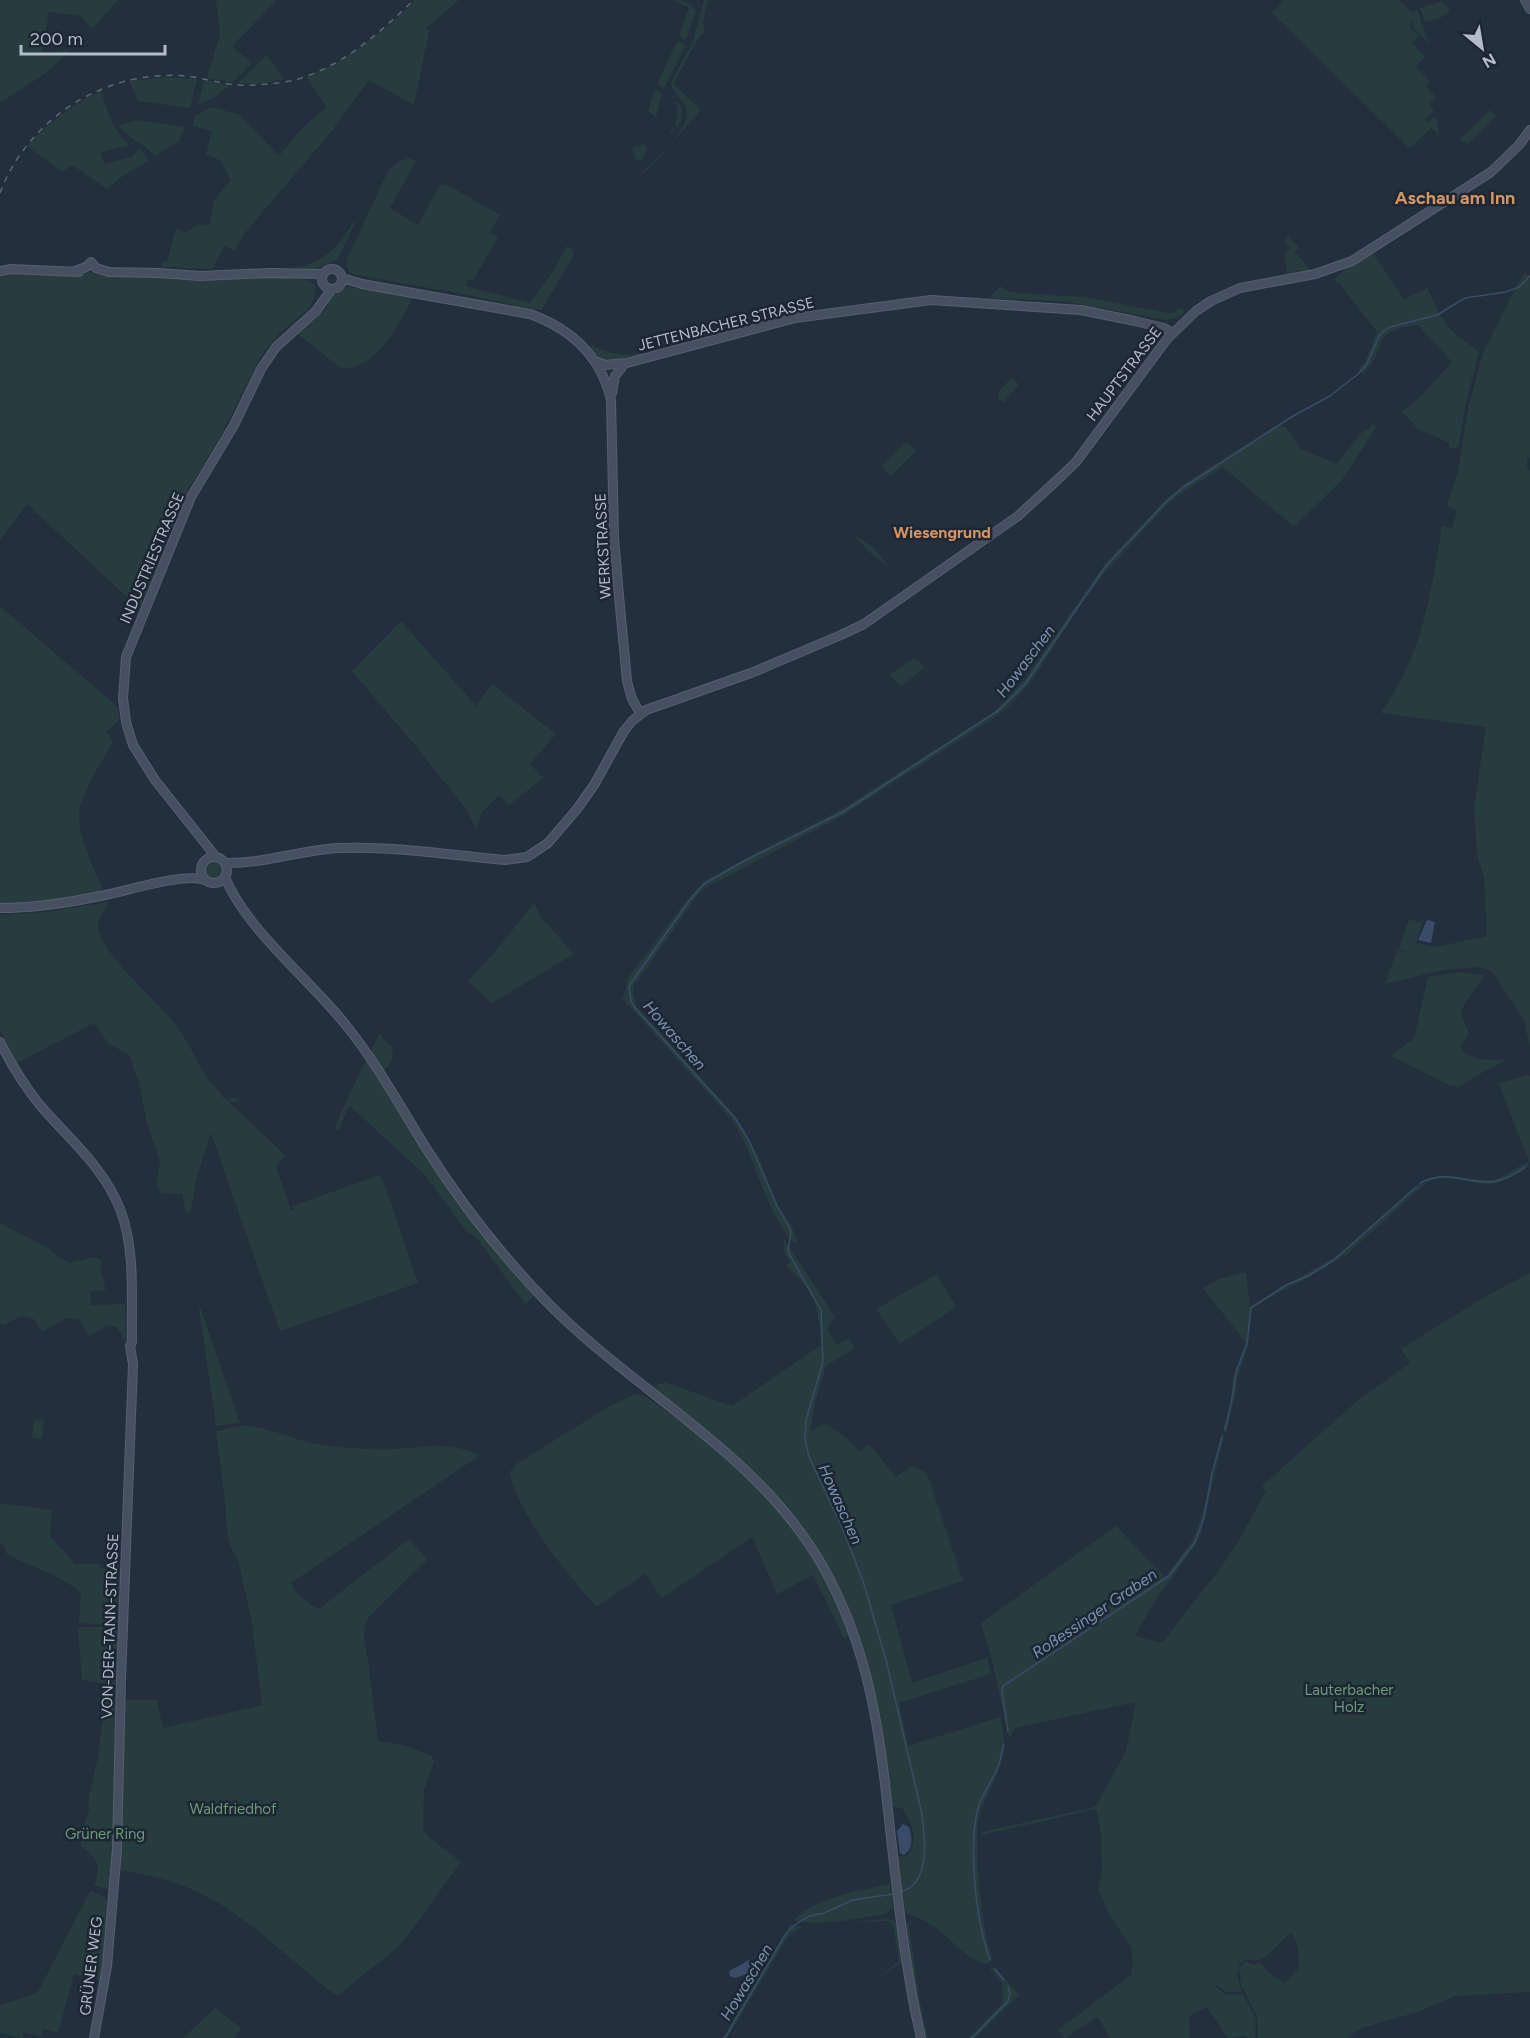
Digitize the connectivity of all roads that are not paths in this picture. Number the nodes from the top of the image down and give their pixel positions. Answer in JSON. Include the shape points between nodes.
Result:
{"nodes":[{"id":1,"x":1526,"y":0,"type":"edge"},
{"id":2,"x":1530,"y":9,"type":"edge"},
{"id":3,"x":1530,"y":130,"type":"edge"},
{"id":4,"x":0,"y":271,"type":"edge"},
{"id":5,"x":341,"y":281,"type":"junction"},
{"id":6,"x":325,"y":283,"type":"junction"},
{"id":7,"x":1170,"y":336,"type":"junction"},
{"id":8,"x":595,"y":361,"type":"junction"},
{"id":9,"x":625,"y":365,"type":"junction"},
{"id":10,"x":603,"y":375,"type":"junction"},
{"id":11,"x":611,"y":400,"type":"junction"},
{"id":12,"x":640,"y":713,"type":"junction"},
{"id":13,"x":200,"y":838,"type":"junction"},
{"id":14,"x":216,"y":857,"type":"junction"},
{"id":15,"x":205,"y":860,"type":"junction"},
{"id":16,"x":247,"y":862,"type":"junction"},
{"id":17,"x":225,"y":863,"type":"junction"},
{"id":18,"x":200,"y":868,"type":"junction"},
{"id":19,"x":226,"y":875,"type":"junction"},
{"id":20,"x":175,"y":880,"type":"junction"},
{"id":21,"x":204,"y":880,"type":"junction"},
{"id":22,"x":216,"y":884,"type":"junction"},
{"id":23,"x":234,"y":896,"type":"junction"},
{"id":24,"x":0,"y":908,"type":"edge"},
{"id":25,"x":0,"y":1043,"type":"edge"},
{"id":26,"x":0,"y":1061,"type":"edge"},
{"id":27,"x":13,"y":1065,"type":"junction"},
{"id":28,"x":112,"y":1898,"type":"joint"},
{"id":29,"x":94,"y":2038,"type":"edge"},
{"id":30,"x":921,"y":2038,"type":"edge"}],
"edges":[{"from":1,"to":2,"type":"street"},
{"from":3,"to":7,"type":"street","name":"HAUPTSTRASSE","via":[[1491,172],[1352,261],[1309,276],[1253,284],[1228,292],[1196,311]]},
{"from":4,"to":6,"type":"street","via":[[87,272],[94,265],[109,272],[200,276],[298,274]]},
{"from":5,"to":6,"type":"street"},
{"from":5,"to":6,"type":"street","via":[[335,269],[328,270]]},
{"from":5,"to":8,"type":"street","via":[[530,314],[568,333]]},
{"from":6,"to":13,"type":"street","name":"INDUSTRIESTRASSE","via":[[320,305],[276,347],[261,369],[234,425],[191,496],[126,657],[123,698],[134,745]]},
{"from":7,"to":9,"type":"street","name":"JETTENBACHER STRASSE","via":[[1153,326],[1081,310],[931,300],[795,318]]},
{"from":7,"to":12,"type":"street","name":"HAUPTSTRASSE","via":[[1064,473],[1018,516],[857,628]]},
{"from":8,"to":9,"type":"street","name":"JETTENBACHER STRASSE"},
{"from":8,"to":10,"type":"street"},
{"from":9,"to":10,"type":"street","name":"JETTENBACHER STRASSE"},
{"from":9,"to":11,"type":"street","name":"JETTENBACHER STRASSE","via":[[613,382]]},
{"from":10,"to":11,"type":"street","name":"WERKSTRASSE"},
{"from":11,"to":12,"type":"street","name":"WERKSTRASSE","via":[[619,596],[629,688]]},
{"from":12,"to":16,"type":"street","via":[[624,731],[577,809],[545,845],[526,857],[505,860],[354,848],[312,850]]},
{"from":13,"to":14,"type":"street","name":"INDUSTRIESTRASSE"},
{"from":13,"to":15,"type":"street","name":"INDUSTRIESTRASSE"},
{"from":14,"to":15,"type":"street"},
{"from":14,"to":17,"type":"street"},
{"from":15,"to":18,"type":"street"},
{"from":16,"to":17,"type":"street"},
{"from":16,"to":19,"type":"street"},
{"from":17,"to":19,"type":"street"},
{"from":18,"to":20,"type":"street"},
{"from":18,"to":21,"type":"street"},
{"from":19,"to":22,"type":"street"},
{"from":19,"to":23,"type":"street"},
{"from":20,"to":21,"type":"street"},
{"from":20,"to":24,"type":"street","via":[[46,906]]},
{"from":21,"to":22,"type":"street"},
{"from":22,"to":23,"type":"street"},
{"from":23,"to":30,"type":"street","via":[[254,924],[350,1030],[449,1184],[514,1267],[601,1352],[739,1462],[783,1508],[810,1545],[849,1620],[871,1690],[907,1963]]},
{"from":25,"to":27,"type":"street","name":"VON-DER-TANN-STRASSE"},
{"from":26,"to":27,"type":"street"},
{"from":27,"to":28,"type":"street","name":"VON-DER-TANN-STRASSE","via":[[39,1103],[95,1165],[120,1210],[131,1270],[135,1352]]},
{"from":28,"to":29,"type":"street","name":"GRÜNER WEG","via":[[107,1966]]}]}
